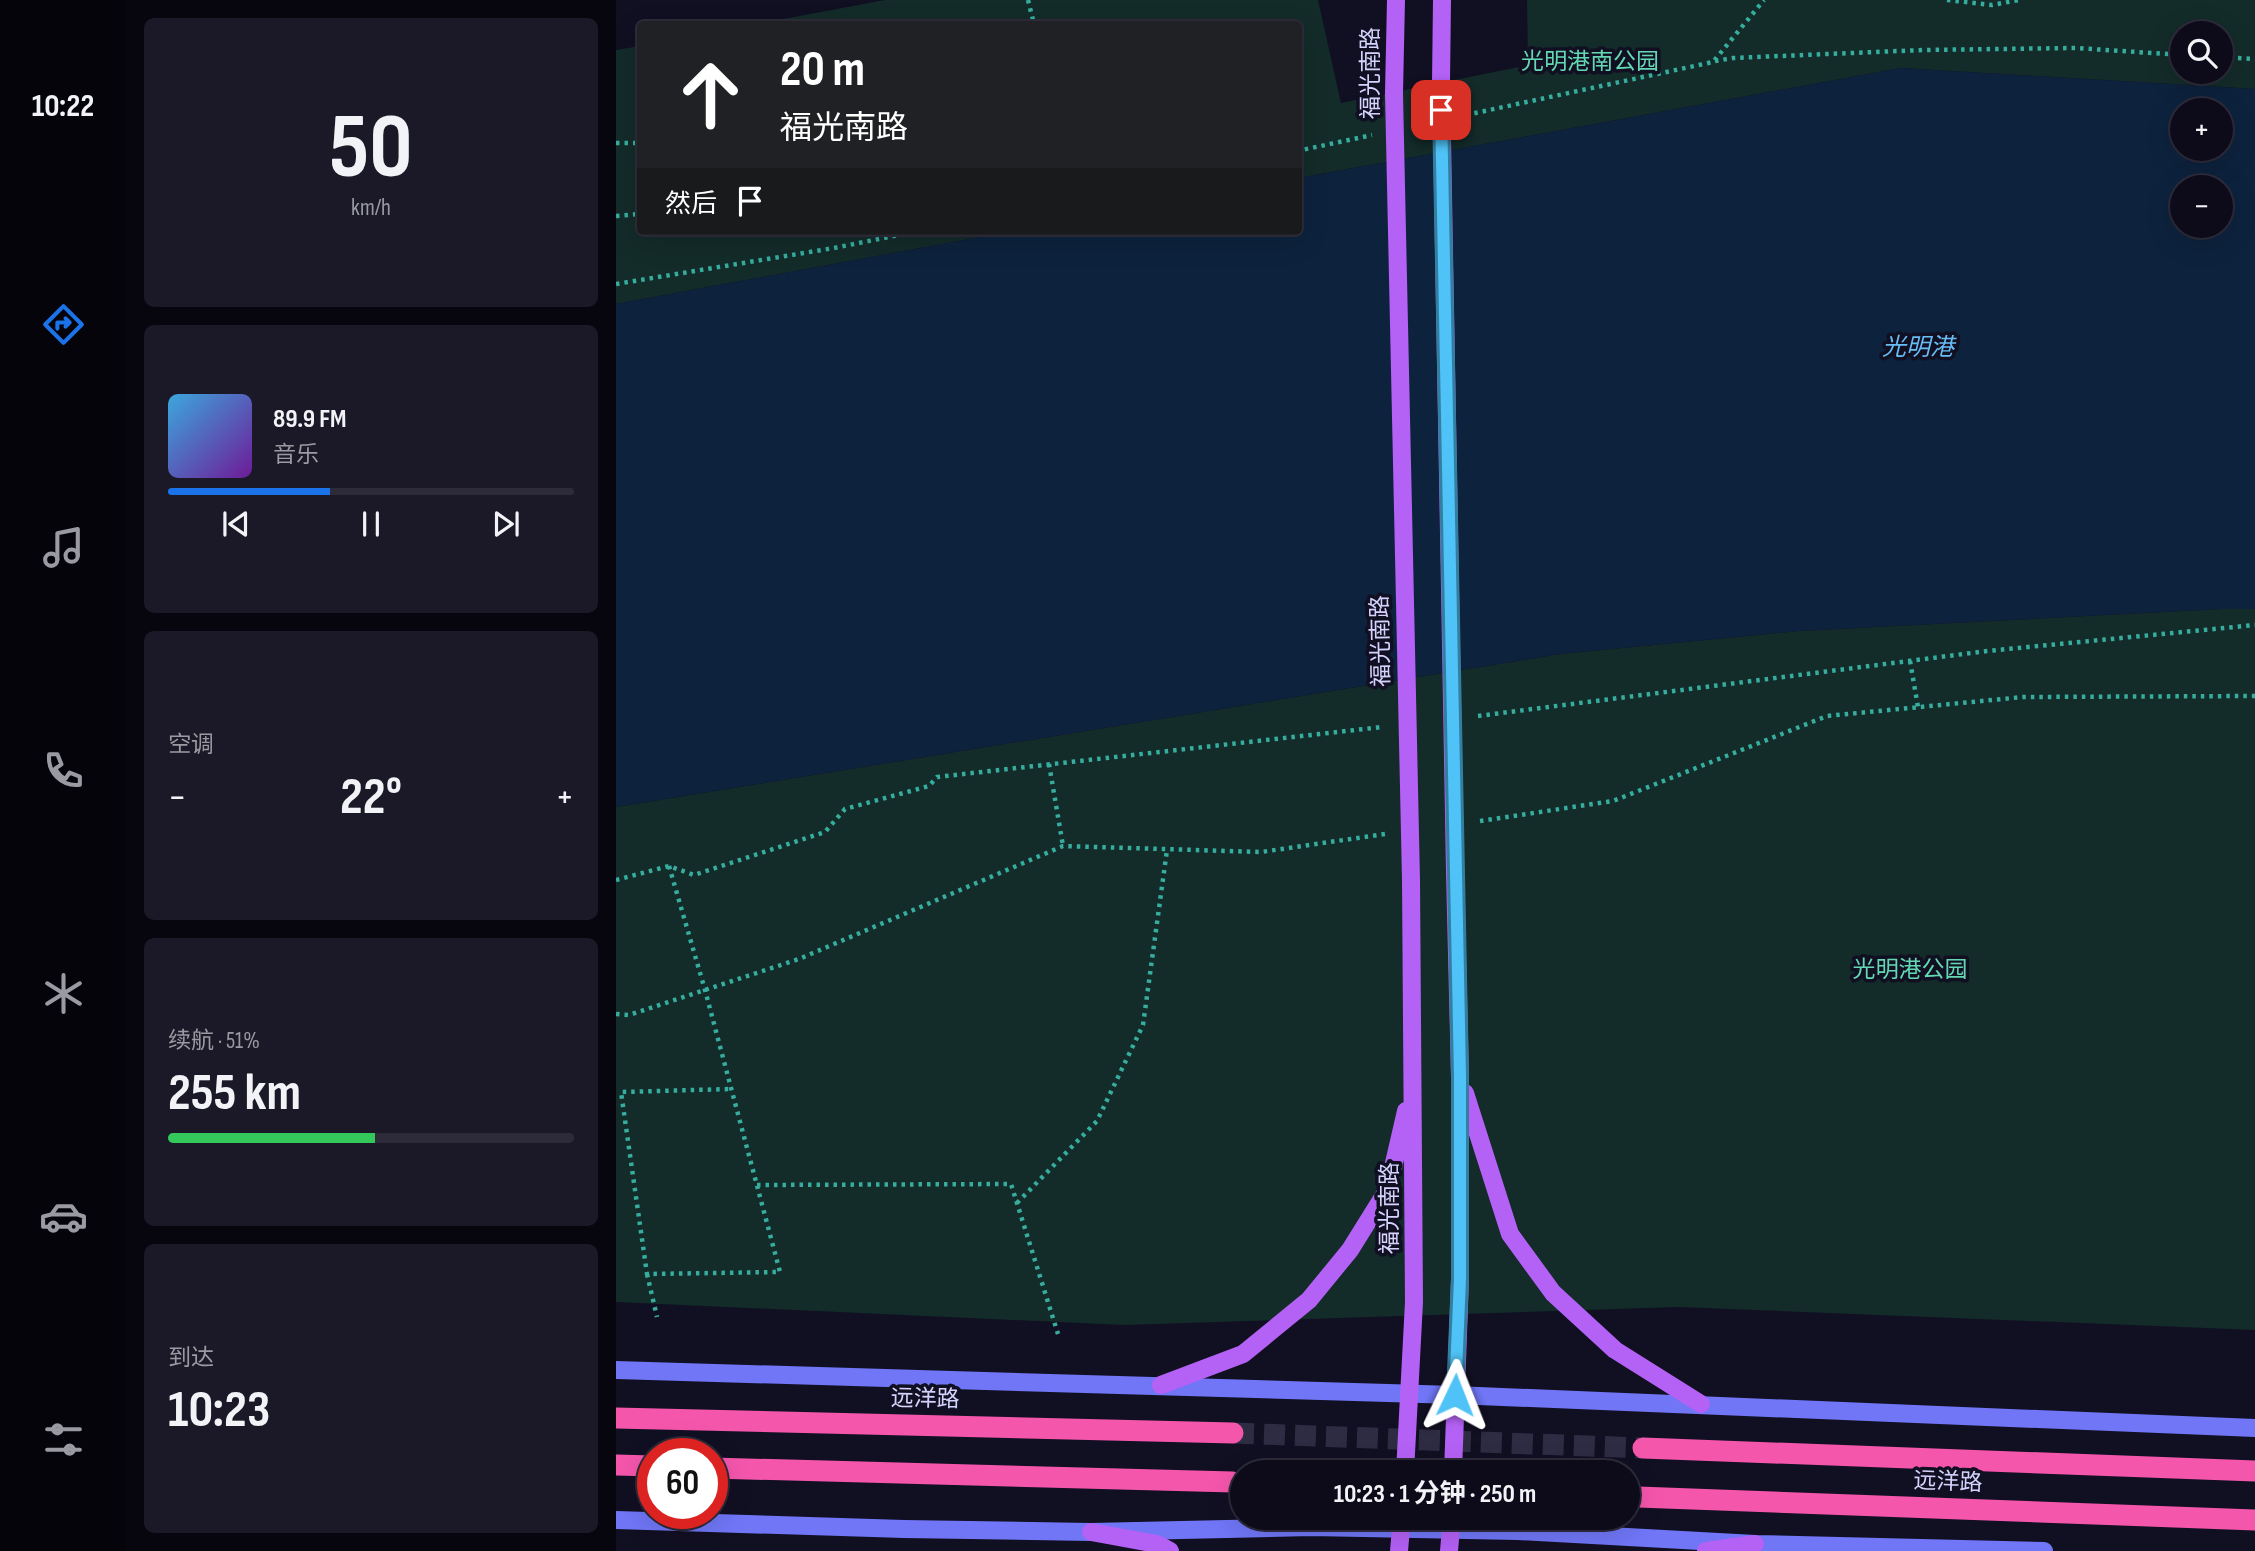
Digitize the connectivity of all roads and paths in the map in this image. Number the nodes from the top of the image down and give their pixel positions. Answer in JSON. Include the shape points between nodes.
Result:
{"nodes":[{"id":1,"x":1028,"y":0,"type":"edge"},
{"id":2,"x":1396,"y":0,"type":"edge"},
{"id":3,"x":1442,"y":0,"type":"edge"},
{"id":4,"x":1764,"y":0,"type":"edge"},
{"id":5,"x":1947,"y":0,"type":"edge"},
{"id":6,"x":2019,"y":0,"type":"edge"},
{"id":7,"x":1033,"y":21,"type":"edge"},
{"id":8,"x":2170,"y":54,"type":"edge"},
{"id":9,"x":2233,"y":58,"type":"edge"},
{"id":10,"x":2255,"y":59,"type":"edge"},
{"id":11,"x":1713,"y":62,"type":"junction"},
{"id":12,"x":1453,"y":117,"type":"dead end"},
{"id":13,"x":1384,"y":132,"type":"dead end"},
{"id":14,"x":616,"y":143,"type":"edge"},
{"id":15,"x":637,"y":143,"type":"edge"},
{"id":16,"x":1302,"y":149,"type":"edge"},
{"id":17,"x":637,"y":214,"type":"edge"},
{"id":18,"x":616,"y":216,"type":"edge"},
{"id":19,"x":899,"y":235,"type":"edge"},
{"id":20,"x":616,"y":284,"type":"edge"},
{"id":21,"x":1910,"y":661,"type":"dead end"},
{"id":22,"x":1919,"y":707,"type":"dead end"},
{"id":23,"x":1049,"y":764,"type":"dead end"},
{"id":24,"x":1063,"y":846,"type":"dead end"},
{"id":25,"x":1167,"y":850,"type":"dead end"},
{"id":26,"x":669,"y":866,"type":"dead end"},
{"id":27,"x":1460,"y":1077,"type":"junction"},
{"id":28,"x":1414,"y":1080,"type":"junction"},
{"id":29,"x":731,"y":1089,"type":"junction"},
{"id":30,"x":757,"y":1185,"type":"junction"},
{"id":31,"x":1017,"y":1203,"type":"junction"},
{"id":32,"x":648,"y":1273,"type":"junction"},
{"id":33,"x":657,"y":1317,"type":"dead end"},
{"id":34,"x":1058,"y":1334,"type":"dead end"},
{"id":35,"x":616,"y":1370,"type":"edge"},
{"id":36,"x":1161,"y":1385,"type":"junction"},
{"id":37,"x":1410,"y":1394,"type":"junction"},
{"id":38,"x":1455,"y":1395,"type":"junction"},
{"id":39,"x":1701,"y":1404,"type":"junction"},
{"id":40,"x":616,"y":1418,"type":"edge"},
{"id":41,"x":2255,"y":1429,"type":"edge"},
{"id":42,"x":1233,"y":1433,"type":"tunnel mouth"},
{"id":43,"x":1643,"y":1448,"type":"tunnel mouth"},
{"id":44,"x":1406,"y":1460,"type":"edge"},
{"id":45,"x":1453,"y":1460,"type":"edge"},
{"id":46,"x":616,"y":1465,"type":"edge"},
{"id":47,"x":637,"y":1466,"type":"edge"},
{"id":48,"x":728,"y":1468,"type":"edge"},
{"id":49,"x":2255,"y":1471,"type":"edge"},
{"id":50,"x":1230,"y":1482,"type":"edge"},
{"id":51,"x":1640,"y":1497,"type":"edge"},
{"id":52,"x":616,"y":1520,"type":"edge"},
{"id":53,"x":2255,"y":1520,"type":"edge"},
{"id":54,"x":1230,"y":1529,"type":"edge"},
{"id":55,"x":1400,"y":1530,"type":"edge"},
{"id":56,"x":1451,"y":1530,"type":"edge"},
{"id":57,"x":1509,"y":1530,"type":"edge"},
{"id":58,"x":1091,"y":1532,"type":"junction"},
{"id":59,"x":1755,"y":1544,"type":"junction"},
{"id":60,"x":1170,"y":1551,"type":"edge"},
{"id":61,"x":1399,"y":1551,"type":"edge"},
{"id":62,"x":1449,"y":1551,"type":"edge"},
{"id":63,"x":1706,"y":1551,"type":"edge"},
{"id":64,"x":2044,"y":1551,"type":"edge"}],
"edges":[{"from":1,"to":7,"type":"path"},
{"from":2,"to":28,"type":"main road","name":"福光南路","bridge":true,"via":[[1394,93]]},
{"from":3,"to":27,"type":"main road","bridge":true},
{"from":4,"to":11,"type":"path"},
{"from":5,"to":6,"type":"path","via":[[1992,5]]},
{"from":8,"to":11,"type":"path","via":[[2076,48],[1923,50]]},
{"from":9,"to":10,"type":"path"},
{"from":11,"to":12,"type":"path"},
{"from":13,"to":16,"type":"path"},
{"from":14,"to":15,"type":"path"},
{"from":17,"to":18,"type":"path"},
{"from":19,"to":20,"type":"path"},
{"from":21,"to":22,"type":"path"},
{"from":23,"to":24,"type":"path"},
{"from":25,"to":31,"type":"path","via":[[1143,1025],[1097,1121]]},
{"from":26,"to":29,"type":"path"},
{"from":27,"to":38,"type":"main road"},
{"from":27,"to":39,"type":"main road","via":[[1510,1234],[1553,1293],[1615,1350]]},
{"from":28,"to":36,"type":"main road","via":[[1388,1189],[1350,1250],[1309,1300],[1243,1353]]},
{"from":28,"to":37,"type":"main road","name":"福光南路"},
{"from":29,"to":30,"type":"path"},
{"from":29,"to":32,"type":"path","via":[[621,1093]]},
{"from":30,"to":31,"type":"path","via":[[1011,1184]]},
{"from":30,"to":32,"type":"path","via":[[780,1272]]},
{"from":31,"to":34,"type":"path"},
{"from":32,"to":33,"type":"path"},
{"from":35,"to":36,"type":"main road"},
{"from":36,"to":37,"type":"main road"},
{"from":37,"to":38,"type":"main road"},
{"from":37,"to":44,"type":"main road","name":"福光南路"},
{"from":38,"to":39,"type":"main road"},
{"from":38,"to":45,"type":"main road"},
{"from":39,"to":41,"type":"main road"},
{"from":40,"to":42,"type":"highway","name":"远洋路"},
{"from":43,"to":49,"type":"highway","name":"远洋路"},
{"from":46,"to":47,"type":"highway"},
{"from":48,"to":50,"type":"highway"},
{"from":51,"to":53,"type":"highway","name":"远洋路"},
{"from":52,"to":58,"type":"main road"},
{"from":54,"to":58,"type":"main road"},
{"from":55,"to":61,"type":"main road"},
{"from":56,"to":62,"type":"main road"},
{"from":57,"to":59,"type":"main road"},
{"from":58,"to":60,"type":"main road","via":[[1157,1544]]},
{"from":59,"to":63,"type":"main road"},
{"from":59,"to":64,"type":"main road"}]}
